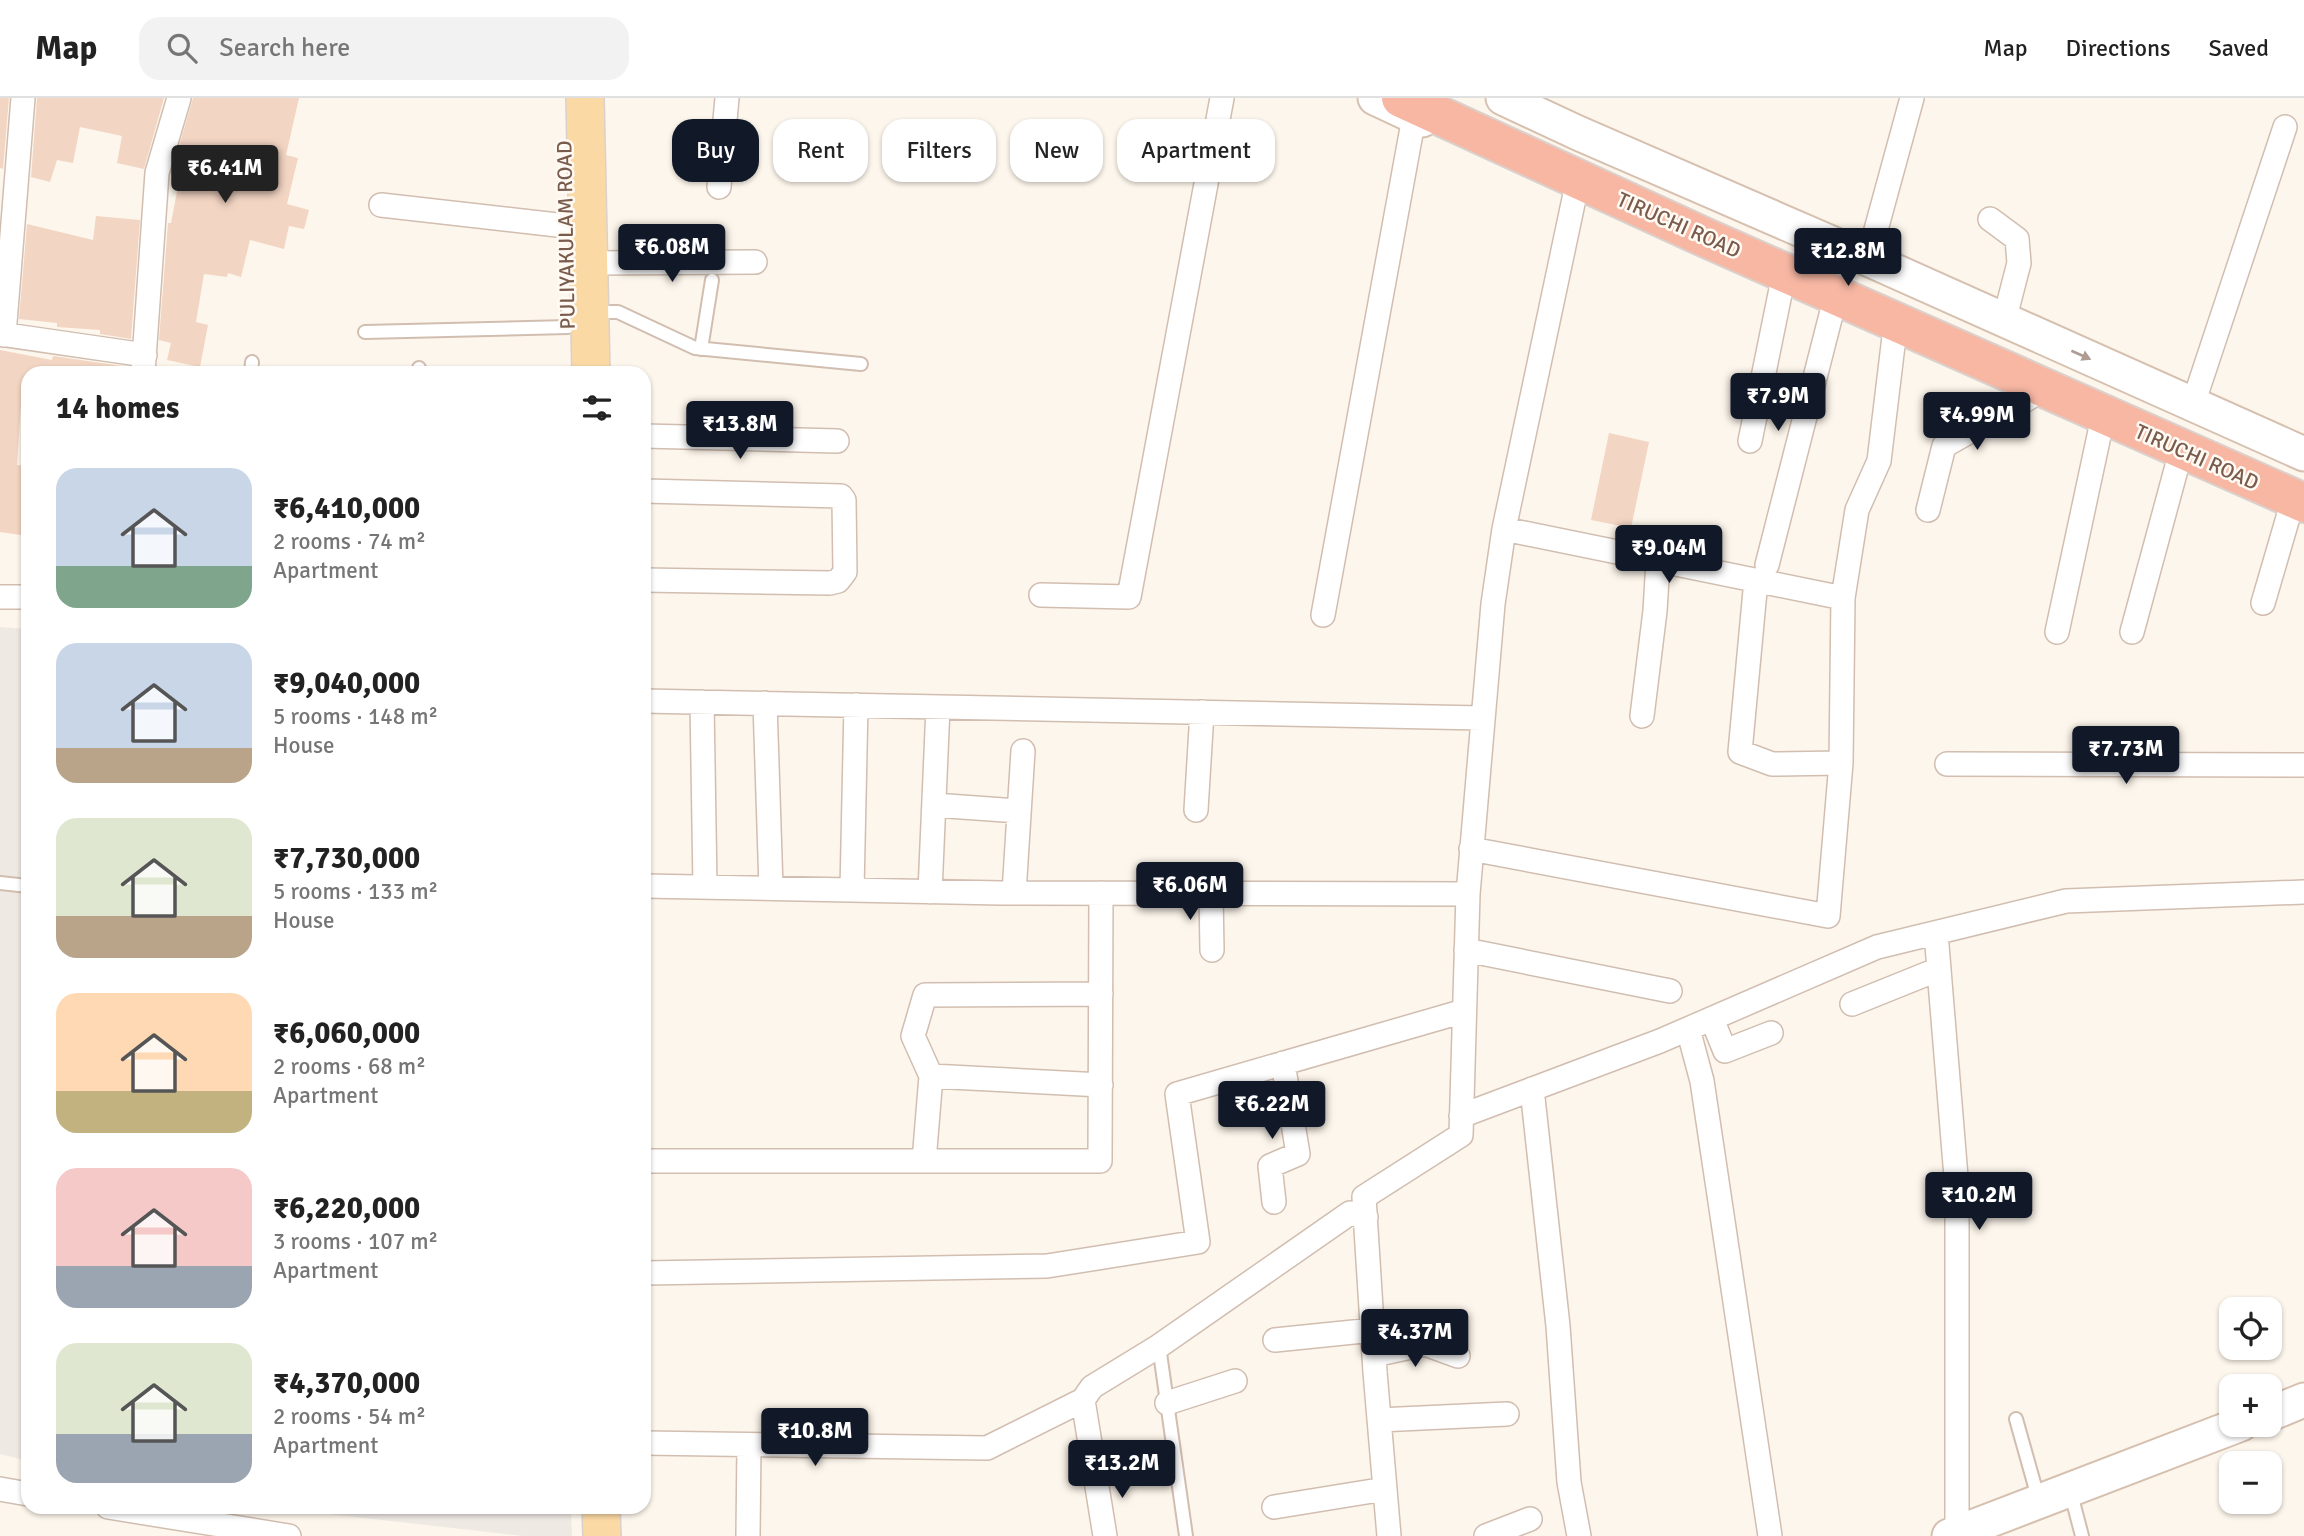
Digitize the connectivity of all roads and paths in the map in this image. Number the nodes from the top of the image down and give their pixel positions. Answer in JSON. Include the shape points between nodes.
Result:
{"nodes":[{"id":1,"x":23,"y":98,"type":"edge"},
{"id":2,"x":179,"y":98,"type":"edge"},
{"id":3,"x":563,"y":98,"type":"edge"},
{"id":4,"x":585,"y":98,"type":"edge"},
{"id":5,"x":727,"y":98,"type":"edge"},
{"id":6,"x":1222,"y":98,"type":"edge"},
{"id":7,"x":1376,"y":98,"type":"edge"},
{"id":8,"x":1461,"y":98,"type":"edge"},
{"id":9,"x":1503,"y":98,"type":"edge"},
{"id":10,"x":1912,"y":98,"type":"edge"},
{"id":11,"x":1408,"y":107,"type":"edge"},
{"id":12,"x":2285,"y":127,"type":"dead end"},
{"id":13,"x":719,"y":187,"type":"dead end"},
{"id":14,"x":1575,"y":194,"type":"junction"},
{"id":15,"x":382,"y":205,"type":"dead end"},
{"id":16,"x":1990,"y":219,"type":"dead end"},
{"id":17,"x":566,"y":226,"type":"junction"},
{"id":18,"x":1868,"y":259,"type":"junction"},
{"id":19,"x":755,"y":262,"type":"dead end"},
{"id":20,"x":589,"y":263,"type":"junction"},
{"id":21,"x":712,"y":280,"type":"dead end"},
{"id":22,"x":1781,"y":289,"type":"junction"},
{"id":23,"x":1832,"y":311,"type":"junction"},
{"id":24,"x":575,"y":318,"type":"junction"},
{"id":25,"x":2004,"y":321,"type":"junction"},
{"id":26,"x":366,"y":332,"type":"dead end"},
{"id":27,"x":2,"y":334,"type":"edge"},
{"id":28,"x":1894,"y":337,"type":"junction"},
{"id":29,"x":701,"y":349,"type":"junction"},
{"id":30,"x":144,"y":364,"type":"edge"},
{"id":31,"x":861,"y":364,"type":"dead end"},
{"id":32,"x":569,"y":366,"type":"edge"},
{"id":33,"x":588,"y":366,"type":"edge"},
{"id":34,"x":2029,"y":398,"type":"junction"},
{"id":35,"x":2193,"y":404,"type":"junction"},
{"id":36,"x":2100,"y":430,"type":"junction"},
{"id":37,"x":651,"y":436,"type":"edge"},
{"id":38,"x":837,"y":441,"type":"dead end"},
{"id":39,"x":1750,"y":442,"type":"dead end"},
{"id":40,"x":2304,"y":454,"type":"edge"},
{"id":41,"x":2177,"y":466,"type":"junction"},
{"id":42,"x":2304,"y":478,"type":"edge"},
{"id":43,"x":651,"y":491,"type":"edge"},
{"id":44,"x":1928,"y":510,"type":"dead end"},
{"id":45,"x":2299,"y":512,"type":"edge"},
{"id":46,"x":1504,"y":529,"type":"junction"},
{"id":47,"x":1658,"y":561,"type":"junction"},
{"id":48,"x":1761,"y":573,"type":"junction"},
{"id":49,"x":651,"y":580,"type":"edge"},
{"id":50,"x":1041,"y":595,"type":"dead end"},
{"id":51,"x":0,"y":597,"type":"edge"},
{"id":52,"x":21,"y":597,"type":"edge"},
{"id":53,"x":1843,"y":598,"type":"junction"},
{"id":54,"x":2263,"y":603,"type":"dead end"},
{"id":55,"x":1323,"y":615,"type":"dead end"},
{"id":56,"x":2057,"y":632,"type":"dead end"},
{"id":57,"x":2132,"y":632,"type":"dead end"},
{"id":58,"x":651,"y":701,"type":"edge"},
{"id":59,"x":702,"y":702,"type":"junction"},
{"id":60,"x":765,"y":703,"type":"junction"},
{"id":61,"x":856,"y":705,"type":"junction"},
{"id":62,"x":938,"y":707,"type":"junction"},
{"id":63,"x":1202,"y":712,"type":"junction"},
{"id":64,"x":1642,"y":716,"type":"dead end"},
{"id":65,"x":1482,"y":718,"type":"junction"},
{"id":66,"x":1023,"y":751,"type":"dead end"},
{"id":67,"x":1841,"y":763,"type":"junction"},
{"id":68,"x":1947,"y":764,"type":"dead end"},
{"id":69,"x":2304,"y":765,"type":"edge"},
{"id":70,"x":934,"y":805,"type":"junction"},
{"id":71,"x":1196,"y":810,"type":"dead end"},
{"id":72,"x":1019,"y":811,"type":"junction"},
{"id":73,"x":1471,"y":849,"type":"junction"},
{"id":74,"x":0,"y":883,"type":"edge"},
{"id":75,"x":21,"y":885,"type":"edge"},
{"id":76,"x":651,"y":886,"type":"edge"},
{"id":77,"x":705,"y":887,"type":"junction"},
{"id":78,"x":771,"y":888,"type":"junction"},
{"id":79,"x":852,"y":890,"type":"junction"},
{"id":80,"x":930,"y":891,"type":"junction"},
{"id":81,"x":2304,"y":892,"type":"edge"},
{"id":82,"x":1014,"y":893,"type":"junction"},
{"id":83,"x":1101,"y":893,"type":"junction"},
{"id":84,"x":1211,"y":894,"type":"junction"},
{"id":85,"x":1468,"y":894,"type":"junction"},
{"id":86,"x":1937,"y":933,"type":"junction"},
{"id":87,"x":1212,"y":950,"type":"dead end"},
{"id":88,"x":1466,"y":950,"type":"junction"},
{"id":89,"x":1940,"y":969,"type":"junction"},
{"id":90,"x":1670,"y":990,"type":"dead end"},
{"id":91,"x":1101,"y":994,"type":"junction"},
{"id":92,"x":1852,"y":1004,"type":"dead end"},
{"id":93,"x":1464,"y":1011,"type":"junction"},
{"id":94,"x":1712,"y":1019,"type":"junction"},
{"id":95,"x":1688,"y":1029,"type":"junction"},
{"id":96,"x":1771,"y":1033,"type":"dead end"},
{"id":97,"x":1283,"y":1063,"type":"junction"},
{"id":98,"x":931,"y":1076,"type":"junction"},
{"id":99,"x":1101,"y":1085,"type":"junction"},
{"id":100,"x":1532,"y":1089,"type":"junction"},
{"id":101,"x":1461,"y":1116,"type":"junction"},
{"id":102,"x":651,"y":1161,"type":"edge"},
{"id":103,"x":924,"y":1161,"type":"junction"},
{"id":104,"x":1275,"y":1202,"type":"dead end"},
{"id":105,"x":1366,"y":1217,"type":"junction"},
{"id":106,"x":651,"y":1273,"type":"edge"},
{"id":107,"x":1373,"y":1330,"type":"junction"},
{"id":108,"x":1275,"y":1340,"type":"dead end"},
{"id":109,"x":1159,"y":1346,"type":"junction"},
{"id":110,"x":1374,"y":1355,"type":"junction"},
{"id":111,"x":1458,"y":1356,"type":"dead end"},
{"id":112,"x":1235,"y":1381,"type":"dead end"},
{"id":113,"x":1083,"y":1400,"type":"junction"},
{"id":114,"x":2304,"y":1401,"type":"edge"},
{"id":115,"x":1167,"y":1403,"type":"junction"},
{"id":116,"x":2282,"y":1409,"type":"edge"},
{"id":117,"x":1507,"y":1414,"type":"dead end"},
{"id":118,"x":2016,"y":1419,"type":"dead end"},
{"id":119,"x":1379,"y":1420,"type":"junction"},
{"id":120,"x":2219,"y":1432,"type":"edge"},
{"id":121,"x":651,"y":1443,"type":"edge"},
{"id":122,"x":749,"y":1445,"type":"junction"},
{"id":123,"x":0,"y":1489,"type":"edge"},
{"id":124,"x":1385,"y":1489,"type":"junction"},
{"id":125,"x":2070,"y":1490,"type":"junction"},
{"id":126,"x":21,"y":1493,"type":"edge"},
{"id":127,"x":2039,"y":1502,"type":"junction"},
{"id":128,"x":1274,"y":1507,"type":"dead end"},
{"id":129,"x":152,"y":1514,"type":"edge"},
{"id":130,"x":601,"y":1514,"type":"edge"},
{"id":131,"x":624,"y":1514,"type":"edge"},
{"id":132,"x":1530,"y":1519,"type":"dead end"},
{"id":133,"x":1953,"y":1534,"type":"edge"},
{"id":134,"x":289,"y":1536,"type":"edge"},
{"id":135,"x":602,"y":1536,"type":"edge"},
{"id":136,"x":625,"y":1536,"type":"edge"},
{"id":137,"x":748,"y":1536,"type":"edge"},
{"id":138,"x":1105,"y":1536,"type":"edge"},
{"id":139,"x":1186,"y":1536,"type":"edge"},
{"id":140,"x":1389,"y":1536,"type":"edge"},
{"id":141,"x":1486,"y":1536,"type":"edge"},
{"id":142,"x":1578,"y":1536,"type":"edge"},
{"id":143,"x":1770,"y":1536,"type":"edge"},
{"id":144,"x":2082,"y":1536,"type":"edge"}],
"edges":[{"from":1,"to":27,"type":"street"},
{"from":2,"to":30,"type":"street","via":[[157,173]]},
{"from":3,"to":17,"type":"main road","name":"PULIYAKULAM ROAD"},
{"from":4,"to":20,"type":"main road","name":"PULIYAKULAM ROAD"},
{"from":5,"to":13,"type":"street"},
{"from":6,"to":50,"type":"street","via":[[1129,597]]},
{"from":7,"to":11,"type":"street"},
{"from":8,"to":42,"type":"highway","name":"TIRUCHI ROAD"},
{"from":9,"to":18,"type":"street"},
{"from":10,"to":18,"type":"street"},
{"from":11,"to":14,"type":"street"},
{"from":11,"to":45,"type":"highway","name":"TIRUCHI ROAD","via":[[1704,237]]},
{"from":11,"to":55,"type":"street"},
{"from":12,"to":35,"type":"street"},
{"from":14,"to":22,"type":"street"},
{"from":14,"to":46,"type":"street"},
{"from":15,"to":17,"type":"street"},
{"from":16,"to":25,"type":"street","via":[[2017,239],[2019,263]]},
{"from":17,"to":24,"type":"main road","name":"PULIYAKULAM ROAD"},
{"from":18,"to":25,"type":"street"},
{"from":19,"to":20,"type":"street"},
{"from":20,"to":24,"type":"main road","name":"PULIYAKULAM ROAD"},
{"from":21,"to":29,"type":"lane"},
{"from":22,"to":23,"type":"street"},
{"from":22,"to":39,"type":"street"},
{"from":23,"to":28,"type":"street"},
{"from":23,"to":48,"type":"street"},
{"from":24,"to":26,"type":"lane"},
{"from":24,"to":29,"type":"lane","via":[[618,312]]},
{"from":24,"to":32,"type":"main road","name":"PULIYAKULAM ROAD"},
{"from":24,"to":33,"type":"main road","name":"PULIYAKULAM ROAD"},
{"from":25,"to":35,"type":"street","one_way":true},
{"from":27,"to":30,"type":"street"},
{"from":28,"to":34,"type":"street"},
{"from":28,"to":53,"type":"street","via":[[1879,461],[1857,510]]},
{"from":29,"to":31,"type":"lane"},
{"from":34,"to":36,"type":"street"},
{"from":34,"to":44,"type":"street","via":[[1944,446]]},
{"from":35,"to":40,"type":"street"},
{"from":36,"to":41,"type":"street"},
{"from":36,"to":56,"type":"street"},
{"from":37,"to":38,"type":"street"},
{"from":41,"to":45,"type":"street"},
{"from":41,"to":57,"type":"street"},
{"from":43,"to":49,"type":"street","via":[[841,495],[845,572],[830,583]]},
{"from":45,"to":54,"type":"street"},
{"from":46,"to":47,"type":"street"},
{"from":46,"to":65,"type":"street"},
{"from":47,"to":48,"type":"street"},
{"from":47,"to":64,"type":"street"},
{"from":48,"to":53,"type":"street"},
{"from":48,"to":67,"type":"street","via":[[1740,752],[1772,764]]},
{"from":51,"to":52,"type":"street"},
{"from":53,"to":67,"type":"street"},
{"from":58,"to":59,"type":"street"},
{"from":59,"to":60,"type":"street"},
{"from":59,"to":77,"type":"street"},
{"from":60,"to":61,"type":"street"},
{"from":60,"to":78,"type":"street"},
{"from":61,"to":62,"type":"street"},
{"from":61,"to":79,"type":"street"},
{"from":62,"to":63,"type":"street"},
{"from":62,"to":70,"type":"street"},
{"from":63,"to":65,"type":"street"},
{"from":63,"to":71,"type":"street"},
{"from":65,"to":73,"type":"street"},
{"from":66,"to":72,"type":"street"},
{"from":67,"to":73,"type":"street","via":[[1828,916]]},
{"from":68,"to":69,"type":"street"},
{"from":70,"to":72,"type":"street"},
{"from":70,"to":80,"type":"street"},
{"from":72,"to":82,"type":"street"},
{"from":73,"to":85,"type":"street"},
{"from":74,"to":75,"type":"lane"},
{"from":76,"to":77,"type":"street"},
{"from":77,"to":78,"type":"street"},
{"from":78,"to":79,"type":"street"},
{"from":79,"to":80,"type":"street"},
{"from":80,"to":82,"type":"street"},
{"from":81,"to":86,"type":"street","via":[[2066,901]]},
{"from":82,"to":83,"type":"street"},
{"from":83,"to":84,"type":"street"},
{"from":83,"to":91,"type":"street"},
{"from":84,"to":85,"type":"street"},
{"from":84,"to":87,"type":"street"},
{"from":85,"to":88,"type":"street"},
{"from":86,"to":89,"type":"street"},
{"from":86,"to":94,"type":"street","via":[[1877,947]]},
{"from":88,"to":90,"type":"street"},
{"from":88,"to":93,"type":"street"},
{"from":89,"to":92,"type":"street"},
{"from":89,"to":133,"type":"street","via":[[1957,1189],[1959,1438]]},
{"from":91,"to":98,"type":"street","via":[[925,995],[913,1036]]},
{"from":91,"to":99,"type":"street"},
{"from":93,"to":97,"type":"street"},
{"from":93,"to":101,"type":"street"},
{"from":94,"to":95,"type":"street"},
{"from":94,"to":96,"type":"street","via":[[1725,1051]]},
{"from":95,"to":100,"type":"street"},
{"from":95,"to":143,"type":"street","via":[[1702,1081]]},
{"from":97,"to":104,"type":"street","via":[[1298,1154],[1270,1166]]},
{"from":97,"to":106,"type":"street","via":[[1177,1094],[1198,1242],[1047,1266]]},
{"from":98,"to":99,"type":"street"},
{"from":98,"to":103,"type":"street"},
{"from":99,"to":103,"type":"street","via":[[1100,1161]]},
{"from":100,"to":101,"type":"street"},
{"from":100,"to":142,"type":"street"},
{"from":101,"to":105,"type":"street","via":[[1461,1135],[1364,1197]]},
{"from":102,"to":103,"type":"street"},
{"from":105,"to":107,"type":"street"},
{"from":105,"to":109,"type":"street","via":[[1350,1213]]},
{"from":107,"to":108,"type":"street"},
{"from":107,"to":110,"type":"street"},
{"from":109,"to":113,"type":"street","via":[[1092,1387]]},
{"from":109,"to":115,"type":"lane"},
{"from":110,"to":111,"type":"street","via":[[1425,1344]]},
{"from":110,"to":119,"type":"street"},
{"from":112,"to":115,"type":"street"},
{"from":113,"to":122,"type":"street","via":[[987,1448]]},
{"from":113,"to":138,"type":"street"},
{"from":114,"to":116,"type":"street"},
{"from":115,"to":139,"type":"lane"},
{"from":117,"to":119,"type":"street"},
{"from":118,"to":127,"type":"lane"},
{"from":119,"to":124,"type":"street"},
{"from":120,"to":125,"type":"street"},
{"from":121,"to":122,"type":"street"},
{"from":122,"to":137,"type":"street"},
{"from":123,"to":126,"type":"street"},
{"from":124,"to":128,"type":"street"},
{"from":124,"to":140,"type":"street"},
{"from":125,"to":127,"type":"street"},
{"from":125,"to":144,"type":"lane"},
{"from":127,"to":133,"type":"street"},
{"from":129,"to":134,"type":"street"},
{"from":130,"to":135,"type":"main road"},
{"from":131,"to":136,"type":"main road"},
{"from":132,"to":141,"type":"street"}]}
